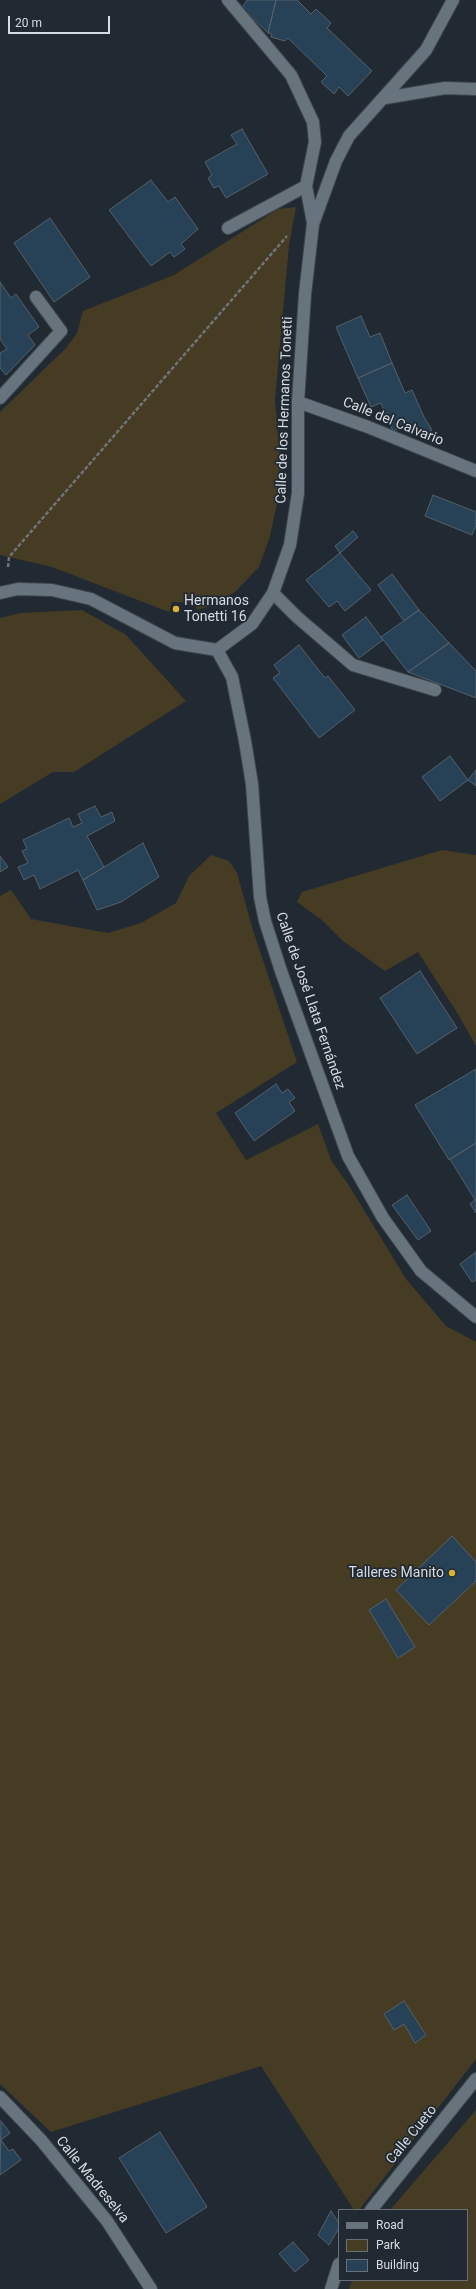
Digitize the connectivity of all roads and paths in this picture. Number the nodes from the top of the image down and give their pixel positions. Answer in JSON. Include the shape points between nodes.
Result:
{"nodes":[{"id":1,"x":228,"y":0,"type":"edge"},
{"id":2,"x":453,"y":0,"type":"edge"},
{"id":3,"x":476,"y":89,"type":"edge"},
{"id":4,"x":385,"y":98,"type":"junction"},
{"id":5,"x":306,"y":186,"type":"junction"},
{"id":6,"x":313,"y":227,"type":"junction"},
{"id":7,"x":228,"y":228,"type":"dead end"},
{"id":8,"x":36,"y":297,"type":"dead end"},
{"id":9,"x":0,"y":398,"type":"edge"},
{"id":10,"x":298,"y":402,"type":"junction"},
{"id":11,"x":476,"y":471,"type":"edge"},
{"id":12,"x":4,"y":592,"type":"edge"},
{"id":13,"x":273,"y":593,"type":"junction"},
{"id":14,"x":217,"y":650,"type":"junction"},
{"id":15,"x":435,"y":690,"type":"dead end"},
{"id":16,"x":476,"y":1317,"type":"edge"},
{"id":17,"x":476,"y":2079,"type":"edge"},
{"id":18,"x":0,"y":2097,"type":"edge"},
{"id":19,"x":372,"y":2209,"type":"edge"},
{"id":20,"x":338,"y":2267,"type":"edge"},
{"id":21,"x":151,"y":2289,"type":"edge"},
{"id":22,"x":331,"y":2289,"type":"edge"}],
"edges":[{"from":1,"to":5,"type":"street","name":"Calle de los Hermanos Tonetti","via":[[291,75],[313,122],[315,142]]},
{"from":2,"to":4,"type":"street","name":"Calle de los Hermanos Tonetti","via":[[426,50]]},
{"from":3,"to":4,"type":"street","via":[[445,88]]},
{"from":4,"to":6,"type":"street","name":"Calle de los Hermanos Tonetti","via":[[349,136],[336,161]]},
{"from":5,"to":6,"type":"street","name":"Calle de los Hermanos Tonetti"},
{"from":5,"to":7,"type":"street"},
{"from":6,"to":10,"type":"street","name":"Calle de los Hermanos Tonetti","via":[[305,294]]},
{"from":6,"to":12,"type":"path","via":[[292,230],[9,557]]},
{"from":8,"to":9,"type":"street","via":[[61,331]]},
{"from":10,"to":11,"type":"street","name":"Calle del Calvario"},
{"from":10,"to":13,"type":"street","name":"Calle de los Hermanos Tonetti","via":[[298,493],[290,545]]},
{"from":12,"to":14,"type":"street","via":[[18,589],[52,590],[91,599],[175,643]]},
{"from":13,"to":14,"type":"street","name":"Calle de los Hermanos Tonetti","via":[[252,624]]},
{"from":13,"to":15,"type":"street","via":[[353,665]]},
{"from":14,"to":16,"type":"street","name":"Calle de José Llata Fernández","via":[[232,677],[246,741],[252,784],[260,896],[265,921],[283,978],[348,1156],[383,1218],[421,1270]]},
{"from":17,"to":19,"type":"street","name":"Calle Cueto"},
{"from":18,"to":21,"type":"street","name":"Calle Madreselva","via":[[41,2140],[108,2221]]},
{"from":20,"to":22,"type":"street"}]}
